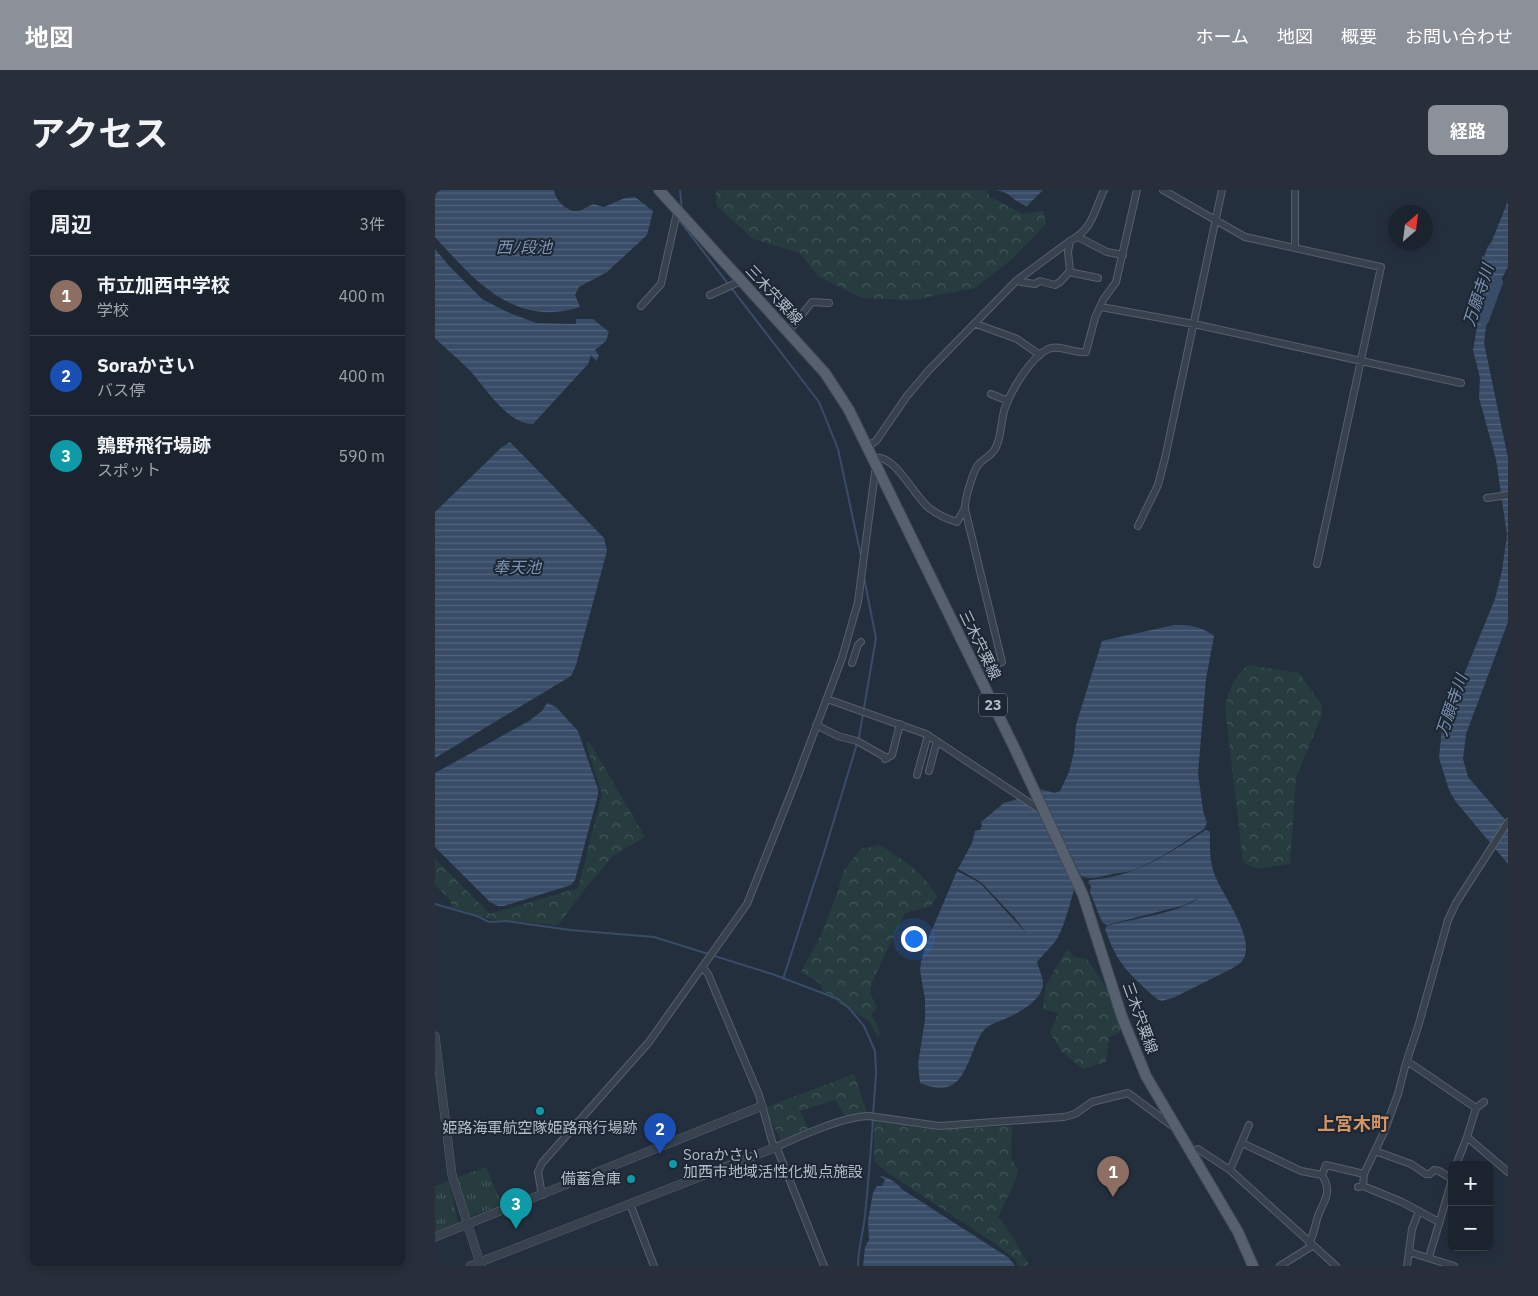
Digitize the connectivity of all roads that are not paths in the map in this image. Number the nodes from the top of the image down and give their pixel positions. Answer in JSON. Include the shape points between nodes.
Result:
{"nodes":[{"id":1,"x":659,"y":190,"type":"edge"},
{"id":2,"x":1104,"y":190,"type":"edge"},
{"id":3,"x":1137,"y":190,"type":"edge"},
{"id":4,"x":1163,"y":190,"type":"edge"},
{"id":5,"x":1222,"y":190,"type":"edge"},
{"id":6,"x":1295,"y":190,"type":"edge"},
{"id":7,"x":679,"y":213,"type":"junction"},
{"id":8,"x":1215,"y":220,"type":"junction"},
{"id":9,"x":1078,"y":237,"type":"junction"},
{"id":10,"x":1070,"y":241,"type":"junction"},
{"id":11,"x":1295,"y":248,"type":"junction"},
{"id":12,"x":1123,"y":255,"type":"junction"},
{"id":13,"x":1069,"y":272,"type":"junction"},
{"id":14,"x":1098,"y":278,"type":"dead end"},
{"id":15,"x":741,"y":280,"type":"junction"},
{"id":16,"x":1018,"y":280,"type":"junction"},
{"id":17,"x":710,"y":295,"type":"dead end"},
{"id":18,"x":829,"y":303,"type":"dead end"},
{"id":19,"x":641,"y":306,"type":"dead end"},
{"id":20,"x":1101,"y":307,"type":"junction"},
{"id":21,"x":976,"y":324,"type":"junction"},
{"id":22,"x":1194,"y":324,"type":"junction"},
{"id":23,"x":788,"y":332,"type":"junction"},
{"id":24,"x":1040,"y":355,"type":"junction"},
{"id":25,"x":1360,"y":362,"type":"junction"},
{"id":26,"x":1461,"y":383,"type":"dead end"},
{"id":27,"x":991,"y":394,"type":"dead end"},
{"id":28,"x":1008,"y":401,"type":"junction"},
{"id":29,"x":867,"y":446,"type":"junction"},
{"id":30,"x":873,"y":458,"type":"junction"},
{"id":31,"x":879,"y":470,"type":"junction"},
{"id":32,"x":1508,"y":495,"type":"edge"},
{"id":33,"x":1490,"y":498,"type":"dead end"},
{"id":34,"x":965,"y":508,"type":"junction"},
{"id":35,"x":1138,"y":526,"type":"dead end"},
{"id":36,"x":1317,"y":564,"type":"dead end"},
{"id":37,"x":847,"y":641,"type":"junction"},
{"id":38,"x":842,"y":658,"type":"junction"},
{"id":39,"x":977,"y":672,"type":"junction"},
{"id":40,"x":827,"y":699,"type":"junction"},
{"id":41,"x":900,"y":724,"type":"junction"},
{"id":42,"x":816,"y":725,"type":"junction"},
{"id":43,"x":928,"y":735,"type":"junction"},
{"id":44,"x":937,"y":741,"type":"junction"},
{"id":45,"x":929,"y":771,"type":"dead end"},
{"id":46,"x":917,"y":775,"type":"dead end"},
{"id":47,"x":1043,"y":810,"type":"junction"},
{"id":48,"x":1508,"y":822,"type":"edge"},
{"id":49,"x":703,"y":968,"type":"junction"},
{"id":50,"x":435,"y":1036,"type":"edge"},
{"id":51,"x":1407,"y":1060,"type":"junction"},
{"id":52,"x":1484,"y":1102,"type":"dead end"},
{"id":53,"x":762,"y":1106,"type":"junction"},
{"id":54,"x":1476,"y":1108,"type":"junction"},
{"id":55,"x":1249,"y":1124,"type":"dead end"},
{"id":56,"x":1175,"y":1126,"type":"junction"},
{"id":57,"x":1467,"y":1137,"type":"junction"},
{"id":58,"x":1242,"y":1143,"type":"junction"},
{"id":59,"x":775,"y":1147,"type":"junction"},
{"id":60,"x":1375,"y":1151,"type":"junction"},
{"id":61,"x":1191,"y":1152,"type":"junction"},
{"id":62,"x":1457,"y":1161,"type":"edge"},
{"id":63,"x":1230,"y":1170,"type":"junction"},
{"id":64,"x":1508,"y":1172,"type":"edge"},
{"id":65,"x":1364,"y":1174,"type":"junction"},
{"id":66,"x":1322,"y":1175,"type":"junction"},
{"id":67,"x":1448,"y":1177,"type":"edge"},
{"id":68,"x":1448,"y":1192,"type":"edge"},
{"id":69,"x":542,"y":1194,"type":"junction"},
{"id":70,"x":629,"y":1204,"type":"junction"},
{"id":71,"x":1419,"y":1211,"type":"junction"},
{"id":72,"x":1439,"y":1222,"type":"junction"},
{"id":73,"x":467,"y":1225,"type":"junction"},
{"id":74,"x":435,"y":1237,"type":"edge"},
{"id":75,"x":1311,"y":1244,"type":"junction"},
{"id":76,"x":1409,"y":1252,"type":"junction"},
{"id":77,"x":1429,"y":1257,"type":"junction"},
{"id":78,"x":480,"y":1264,"type":"edge"},
{"id":79,"x":470,"y":1266,"type":"edge"},
{"id":80,"x":654,"y":1266,"type":"edge"},
{"id":81,"x":824,"y":1266,"type":"edge"},
{"id":82,"x":1253,"y":1266,"type":"edge"},
{"id":83,"x":1280,"y":1266,"type":"edge"},
{"id":84,"x":1336,"y":1266,"type":"edge"},
{"id":85,"x":1407,"y":1266,"type":"edge"},
{"id":86,"x":1454,"y":1266,"type":"edge"}],
"edges":[{"from":1,"to":7,"type":"main road","name":"三木宍粟線","number":"23"},
{"from":2,"to":9,"type":"street","via":[[1091,222]]},
{"from":3,"to":12,"type":"street"},
{"from":4,"to":8,"type":"street"},
{"from":5,"to":8,"type":"street"},
{"from":6,"to":11,"type":"street"},
{"from":7,"to":15,"type":"main road","name":"三木宍粟線","number":"23"},
{"from":7,"to":19,"type":"street","via":[[661,284]]},
{"from":8,"to":11,"type":"street","via":[[1245,237]]},
{"from":8,"to":22,"type":"street"},
{"from":9,"to":10,"type":"street"},
{"from":9,"to":12,"type":"street","via":[[1107,252]]},
{"from":10,"to":13,"type":"street"},
{"from":10,"to":16,"type":"street"},
{"from":11,"to":25,"type":"street","via":[[1381,267]]},
{"from":12,"to":20,"type":"street","via":[[1117,282]]},
{"from":13,"to":14,"type":"street"},
{"from":13,"to":16,"type":"street","via":[[1055,285]]},
{"from":15,"to":17,"type":"street"},
{"from":15,"to":23,"type":"main road","name":"三木宍粟線","number":"23"},
{"from":16,"to":21,"type":"street"},
{"from":18,"to":23,"type":"street","via":[[812,302]]},
{"from":20,"to":22,"type":"street"},
{"from":20,"to":24,"type":"street","via":[[1086,352],[1055,347]]},
{"from":21,"to":24,"type":"street","via":[[1017,339]]},
{"from":21,"to":29,"type":"street","via":[[929,370],[876,441]]},
{"from":22,"to":25,"type":"street"},
{"from":22,"to":35,"type":"street","via":[[1165,458],[1157,485]]},
{"from":23,"to":29,"type":"main road","name":"三木宍粟線","number":"23","via":[[839,393]]},
{"from":24,"to":28,"type":"street","via":[[1023,374]]},
{"from":25,"to":26,"type":"street"},
{"from":25,"to":36,"type":"street"},
{"from":27,"to":28,"type":"street"},
{"from":28,"to":34,"type":"street","via":[[995,448],[977,466]]},
{"from":29,"to":30,"type":"main road","name":"三木宍粟線","number":"23"},
{"from":30,"to":31,"type":"main road","name":"三木宍粟線","number":"23"},
{"from":30,"to":34,"type":"street","via":[[879,456],[889,460],[928,507],[938,514],[957,522]]},
{"from":31,"to":37,"type":"street","via":[[875,472],[858,602]]},
{"from":31,"to":39,"type":"main road","name":"三木宍粟線","number":"23"},
{"from":32,"to":33,"type":"street"},
{"from":34,"to":39,"type":"street","via":[[1002,662]]},
{"from":37,"to":38,"type":"street"},
{"from":37,"to":38,"type":"street","via":[[859,644],[854,665]]},
{"from":38,"to":40,"type":"street"},
{"from":39,"to":47,"type":"main road","name":"三木宍粟線","number":"23"},
{"from":40,"to":41,"type":"street"},
{"from":40,"to":42,"type":"street"},
{"from":41,"to":42,"type":"street","via":[[892,755],[885,759],[857,741]]},
{"from":41,"to":43,"type":"street"},
{"from":42,"to":49,"type":"street","via":[[747,904]]},
{"from":43,"to":44,"type":"street"},
{"from":43,"to":46,"type":"street"},
{"from":44,"to":45,"type":"street"},
{"from":44,"to":47,"type":"street"},
{"from":47,"to":56,"type":"main road","name":"三木宍粟線","number":"23","via":[[1083,895],[1133,1048]]},
{"from":48,"to":51,"type":"street","via":[[1448,920]]},
{"from":49,"to":53,"type":"street"},
{"from":49,"to":69,"type":"street","via":[[649,1042],[542,1163],[537,1172]]},
{"from":50,"to":73,"type":"street","via":[[452,1175]]},
{"from":51,"to":54,"type":"street"},
{"from":51,"to":60,"type":"street","via":[[1398,1094]]},
{"from":52,"to":54,"type":"street"},
{"from":53,"to":59,"type":"street"},
{"from":53,"to":69,"type":"street"},
{"from":54,"to":57,"type":"street"},
{"from":55,"to":58,"type":"street"},
{"from":56,"to":59,"type":"street","via":[[1128,1093],[1092,1102],[1064,1118],[939,1126],[858,1116]]},
{"from":56,"to":61,"type":"main road","name":"三木宍粟線","number":"23"},
{"from":57,"to":62,"type":"street"},
{"from":57,"to":64,"type":"street"},
{"from":58,"to":63,"type":"street"},
{"from":58,"to":66,"type":"street","via":[[1301,1171]]},
{"from":59,"to":70,"type":"street"},
{"from":59,"to":81,"type":"street"},
{"from":60,"to":65,"type":"street"},
{"from":60,"to":67,"type":"street","via":[[1411,1164],[1426,1174],[1434,1170]]},
{"from":61,"to":63,"type":"street","via":[[1198,1149]]},
{"from":61,"to":82,"type":"main road","name":"三木宍粟線","number":"23","via":[[1238,1232]]},
{"from":63,"to":75,"type":"street"},
{"from":65,"to":66,"type":"street","via":[[1326,1166]]},
{"from":65,"to":71,"type":"street","via":[[1360,1187]]},
{"from":66,"to":75,"type":"street","via":[[1328,1188],[1327,1197]]},
{"from":68,"to":72,"type":"street"},
{"from":69,"to":73,"type":"street"},
{"from":70,"to":78,"type":"street"},
{"from":70,"to":80,"type":"street"},
{"from":71,"to":72,"type":"street"},
{"from":71,"to":76,"type":"street","via":[[1412,1228]]},
{"from":72,"to":77,"type":"street"},
{"from":73,"to":74,"type":"street"},
{"from":73,"to":78,"type":"street"},
{"from":75,"to":83,"type":"street"},
{"from":75,"to":84,"type":"street"},
{"from":76,"to":77,"type":"street"},
{"from":76,"to":85,"type":"street"},
{"from":77,"to":86,"type":"street"},
{"from":78,"to":79,"type":"street"}]}
